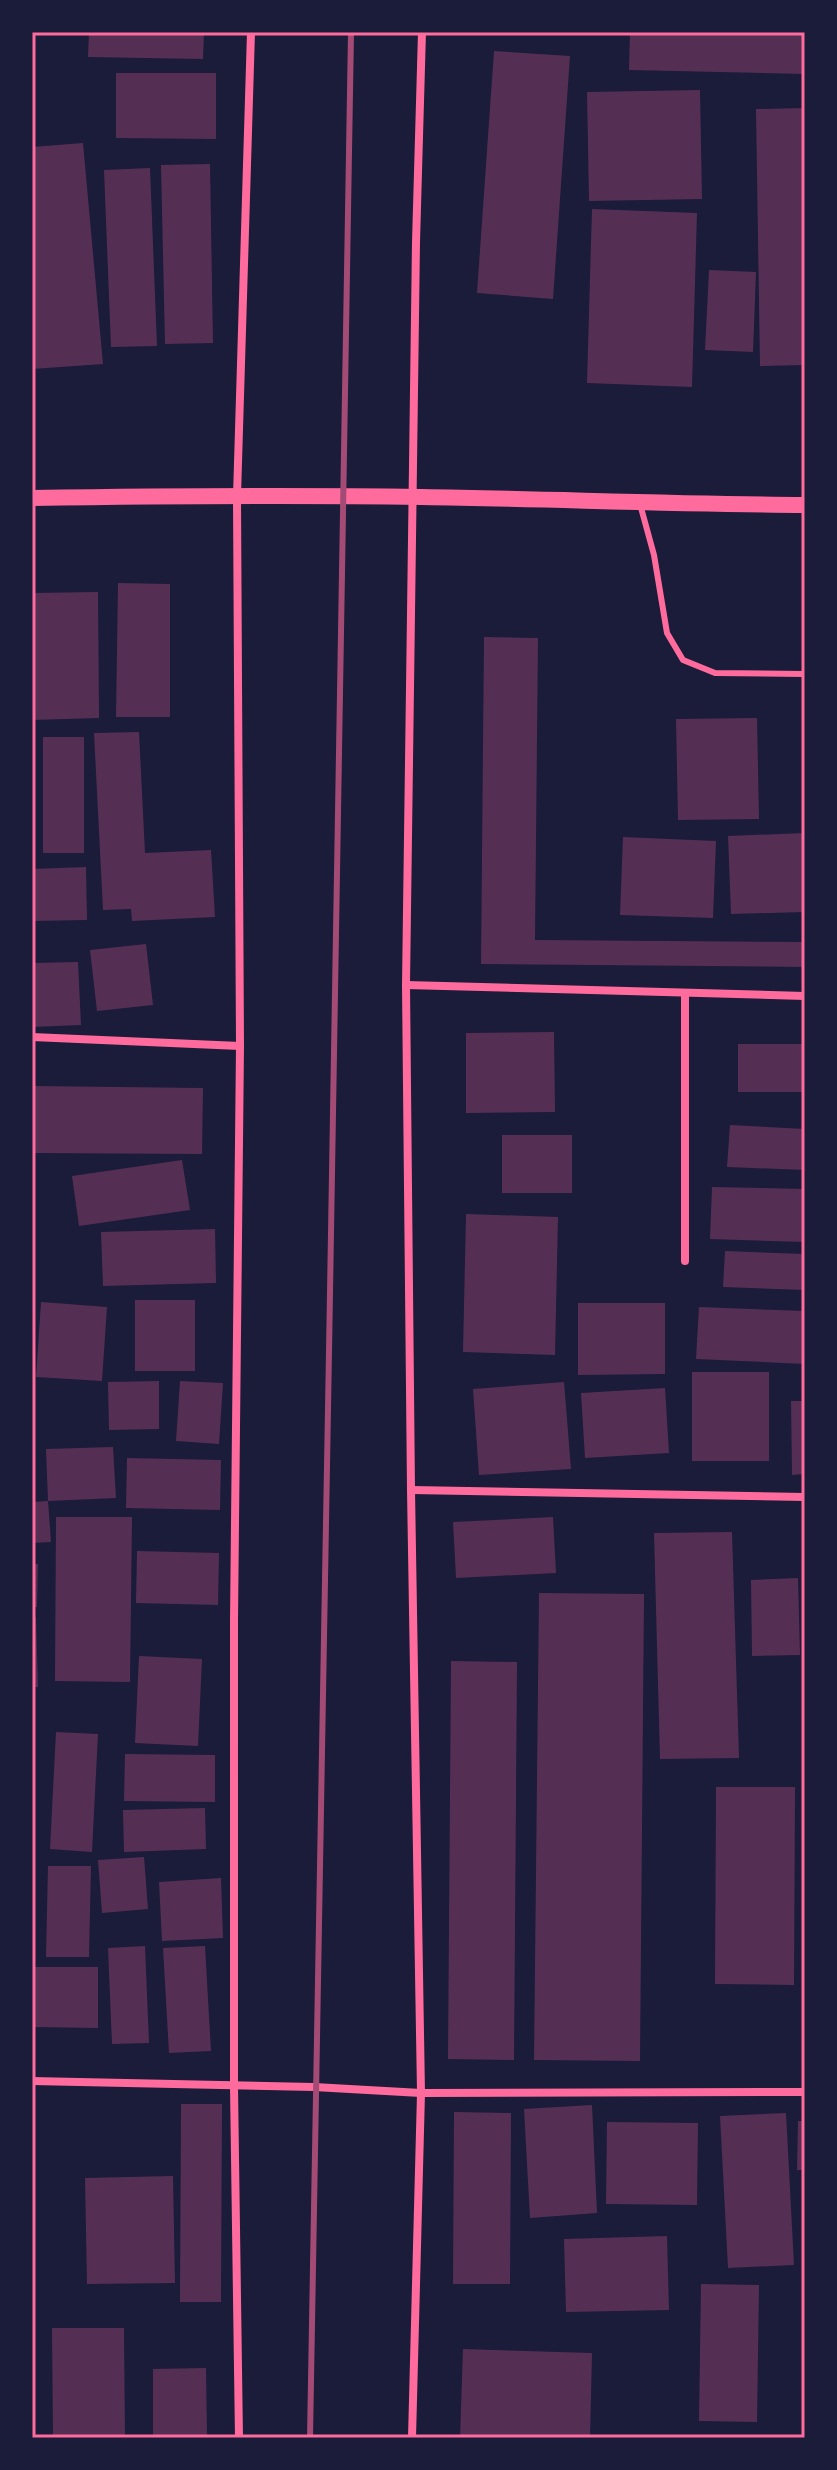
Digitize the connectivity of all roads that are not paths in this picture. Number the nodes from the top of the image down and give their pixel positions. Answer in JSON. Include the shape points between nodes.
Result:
{"nodes":[{"id":1,"x":251,"y":32,"type":"edge"},
{"id":2,"x":422,"y":32,"type":"edge"},
{"id":3,"x":237,"y":496,"type":"junction"},
{"id":4,"x":412,"y":497,"type":"junction"},
{"id":5,"x":32,"y":498,"type":"edge"},
{"id":6,"x":640,"y":504,"type":"junction"},
{"id":7,"x":805,"y":505,"type":"edge"},
{"id":8,"x":805,"y":674,"type":"edge"},
{"id":9,"x":406,"y":985,"type":"junction"},
{"id":10,"x":685,"y":994,"type":"junction"},
{"id":11,"x":805,"y":996,"type":"edge"},
{"id":12,"x":32,"y":1037,"type":"edge"},
{"id":13,"x":240,"y":1046,"type":"junction"},
{"id":14,"x":685,"y":1261,"type":"dead end"},
{"id":15,"x":411,"y":1490,"type":"junction"},
{"id":16,"x":805,"y":1497,"type":"edge"},
{"id":17,"x":32,"y":2081,"type":"edge"},
{"id":18,"x":234,"y":2087,"type":"junction"},
{"id":19,"x":805,"y":2092,"type":"edge"},
{"id":20,"x":421,"y":2093,"type":"junction"},
{"id":21,"x":239,"y":2438,"type":"edge"},
{"id":22,"x":412,"y":2438,"type":"edge"}],
"edges":[{"from":1,"to":3,"type":"street"},
{"from":2,"to":4,"type":"street"},
{"from":3,"to":4,"type":"main road"},
{"from":3,"to":5,"type":"main road"},
{"from":3,"to":13,"type":"street"},
{"from":4,"to":6,"type":"main road"},
{"from":4,"to":9,"type":"street"},
{"from":6,"to":7,"type":"main road"},
{"from":6,"to":8,"type":"lane","via":[[667,633],[683,660],[715,673]]},
{"from":9,"to":10,"type":"street"},
{"from":9,"to":15,"type":"street"},
{"from":10,"to":11,"type":"street"},
{"from":10,"to":14,"type":"street"},
{"from":12,"to":13,"type":"street"},
{"from":13,"to":18,"type":"street"},
{"from":15,"to":16,"type":"street"},
{"from":15,"to":20,"type":"street"},
{"from":17,"to":18,"type":"street"},
{"from":18,"to":20,"type":"street"},
{"from":18,"to":21,"type":"street"},
{"from":19,"to":20,"type":"street"},
{"from":20,"to":22,"type":"street"}]}
